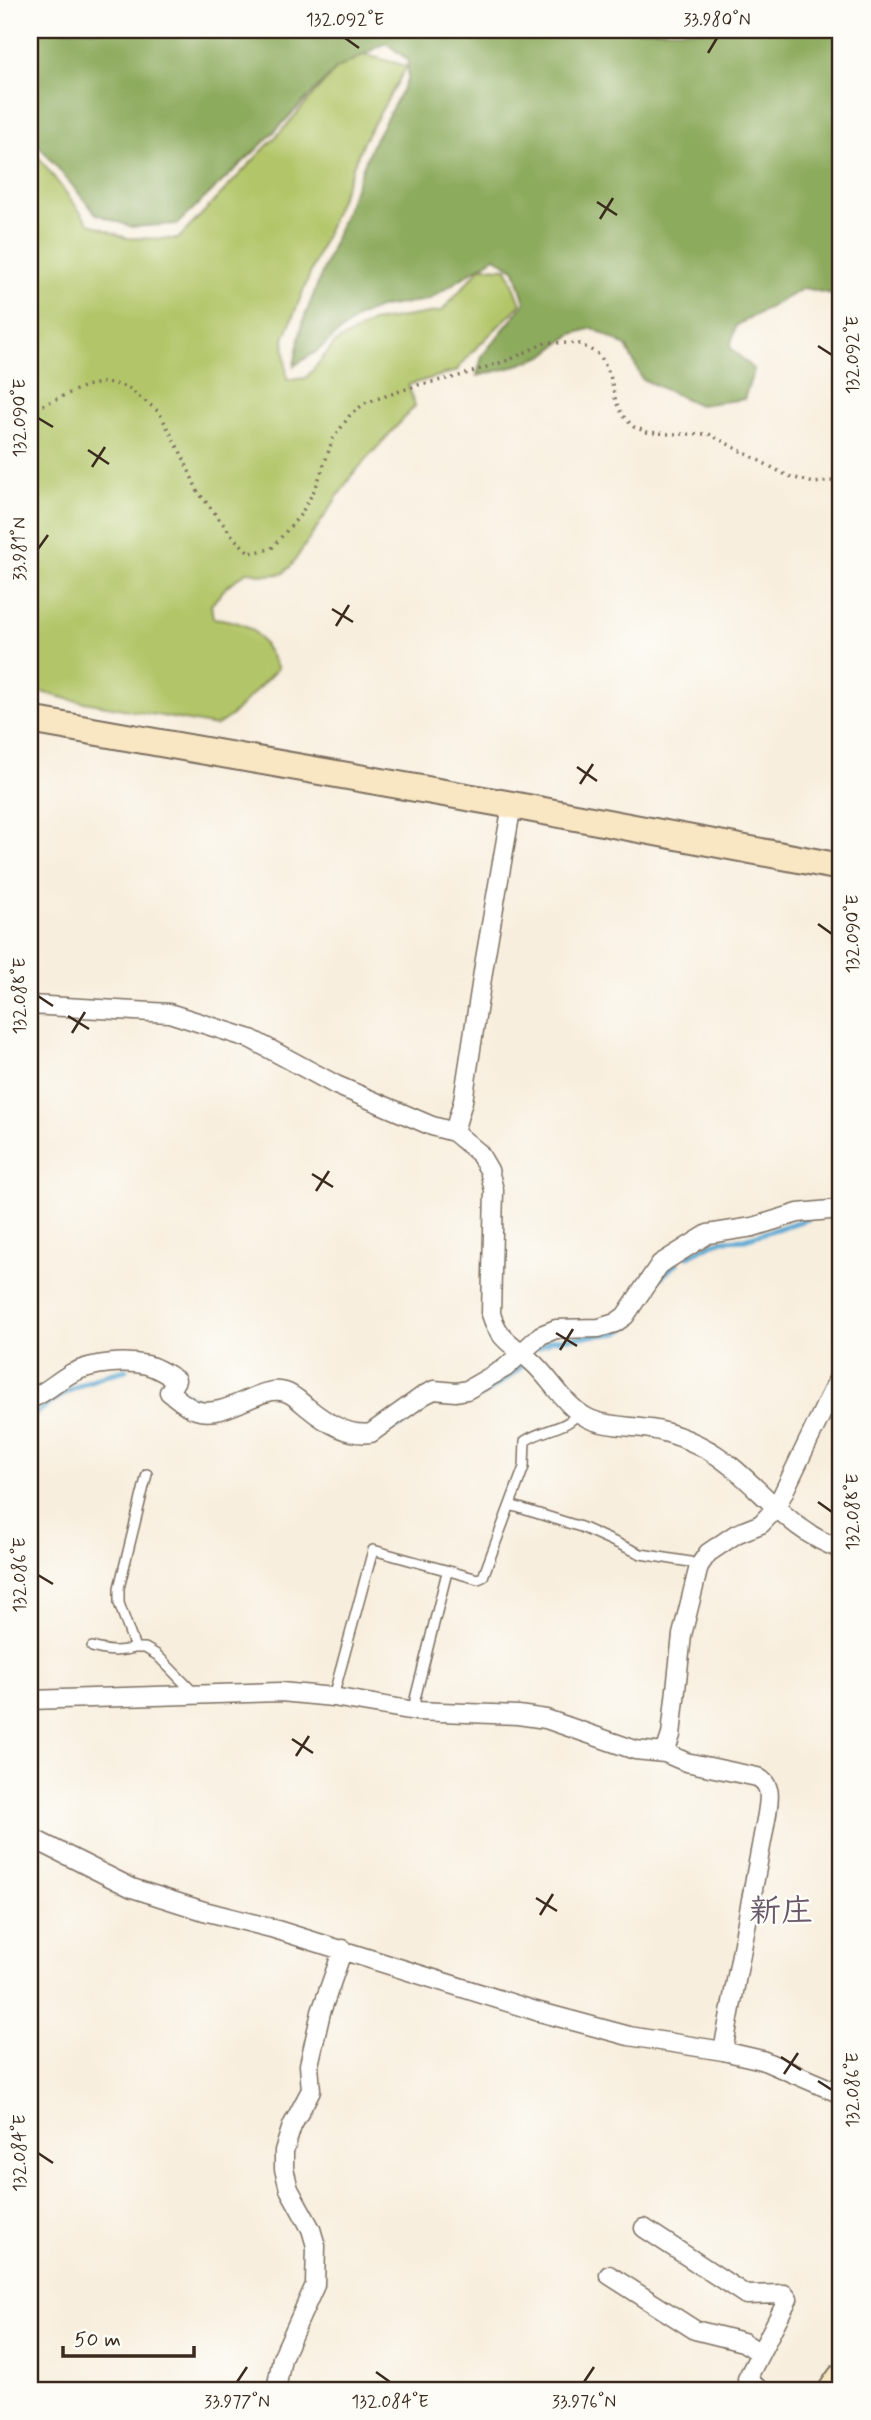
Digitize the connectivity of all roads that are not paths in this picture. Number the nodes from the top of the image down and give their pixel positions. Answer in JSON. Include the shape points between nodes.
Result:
{"nodes":[{"id":1,"x":30,"y":720,"type":"edge"},
{"id":2,"x":512,"y":805,"type":"junction"},
{"id":3,"x":841,"y":867,"type":"edge"},
{"id":4,"x":30,"y":1004,"type":"edge"},
{"id":5,"x":454,"y":1132,"type":"junction"},
{"id":6,"x":841,"y":1209,"type":"edge"},
{"id":7,"x":526,"y":1357,"type":"junction"},
{"id":8,"x":841,"y":1373,"type":"edge"},
{"id":9,"x":30,"y":1399,"type":"edge"},
{"id":10,"x":579,"y":1412,"type":"junction"},
{"id":11,"x":147,"y":1474,"type":"dead end"},
{"id":12,"x":510,"y":1505,"type":"junction"},
{"id":13,"x":776,"y":1508,"type":"junction"},
{"id":14,"x":841,"y":1549,"type":"edge"},
{"id":15,"x":699,"y":1566,"type":"junction"},
{"id":16,"x":447,"y":1572,"type":"junction"},
{"id":17,"x":92,"y":1647,"type":"dead end"},
{"id":18,"x":135,"y":1648,"type":"junction"},
{"id":19,"x":195,"y":1695,"type":"junction"},
{"id":20,"x":333,"y":1697,"type":"junction"},
{"id":21,"x":30,"y":1700,"type":"edge"},
{"id":22,"x":415,"y":1711,"type":"junction"},
{"id":23,"x":665,"y":1753,"type":"junction"},
{"id":24,"x":30,"y":1837,"type":"edge"},
{"id":25,"x":343,"y":1950,"type":"junction"},
{"id":26,"x":723,"y":2051,"type":"junction"},
{"id":27,"x":841,"y":2094,"type":"edge"},
{"id":28,"x":644,"y":2228,"type":"dead end"},
{"id":29,"x":609,"y":2275,"type":"dead end"},
{"id":30,"x":760,"y":2353,"type":"junction"},
{"id":31,"x":841,"y":2377,"type":"edge"},
{"id":32,"x":276,"y":2390,"type":"edge"},
{"id":33,"x":760,"y":2390,"type":"edge"},
{"id":34,"x":832,"y":2390,"type":"edge"}],
"edges":[{"from":1,"to":2,"type":"street"},
{"from":2,"to":3,"type":"street"},
{"from":2,"to":5,"type":"street"},
{"from":4,"to":5,"type":"street","via":[[169,1013],[219,1027],[335,1084]]},
{"from":5,"to":7,"type":"street","via":[[480,1153],[489,1170],[494,1190],[491,1314],[505,1342]]},
{"from":6,"to":7,"type":"street","via":[[798,1213],[708,1234],[660,1264],[615,1323],[555,1329],[541,1335]]},
{"from":7,"to":9,"type":"street","via":[[467,1390],[435,1390],[424,1395],[363,1434],[320,1418],[284,1391],[218,1411],[195,1410],[169,1392],[176,1380],[147,1365],[84,1368]]},
{"from":7,"to":10,"type":"street"},
{"from":8,"to":13,"type":"street"},
{"from":10,"to":12,"type":"lane","via":[[573,1420],[526,1441],[524,1467]]},
{"from":10,"to":13,"type":"street","via":[[592,1420],[677,1436],[707,1450],[728,1463]]},
{"from":11,"to":18,"type":"lane","via":[[119,1588],[119,1603]]},
{"from":12,"to":15,"type":"lane","via":[[581,1527],[641,1554]]},
{"from":12,"to":16,"type":"lane","via":[[483,1577]]},
{"from":13,"to":14,"type":"street","via":[[789,1521]]},
{"from":13,"to":15,"type":"street","via":[[761,1524],[708,1553]]},
{"from":15,"to":23,"type":"street","via":[[682,1635]]},
{"from":16,"to":20,"type":"lane","via":[[373,1550]]},
{"from":16,"to":22,"type":"lane"},
{"from":17,"to":18,"type":"lane","via":[[107,1652]]},
{"from":18,"to":19,"type":"lane","via":[[157,1655]]},
{"from":19,"to":20,"type":"street","via":[[281,1692]]},
{"from":19,"to":21,"type":"street"},
{"from":20,"to":22,"type":"street"},
{"from":22,"to":23,"type":"street","via":[[546,1719],[635,1749]]},
{"from":23,"to":26,"type":"street","via":[[757,1777],[770,1791]]},
{"from":24,"to":25,"type":"street","via":[[132,1888]]},
{"from":25,"to":26,"type":"street","via":[[629,2036]]},
{"from":25,"to":32,"type":"street","via":[[321,2012],[309,2065],[311,2090],[284,2151],[289,2189],[316,2246],[315,2285],[282,2358]]},
{"from":26,"to":27,"type":"street","via":[[762,2060]]},
{"from":28,"to":30,"type":"street","via":[[746,2294],[784,2294],[788,2299]]},
{"from":29,"to":30,"type":"street","via":[[695,2330],[743,2342]]},
{"from":30,"to":33,"type":"street","via":[[747,2379]]},
{"from":31,"to":34,"type":"street"}]}
